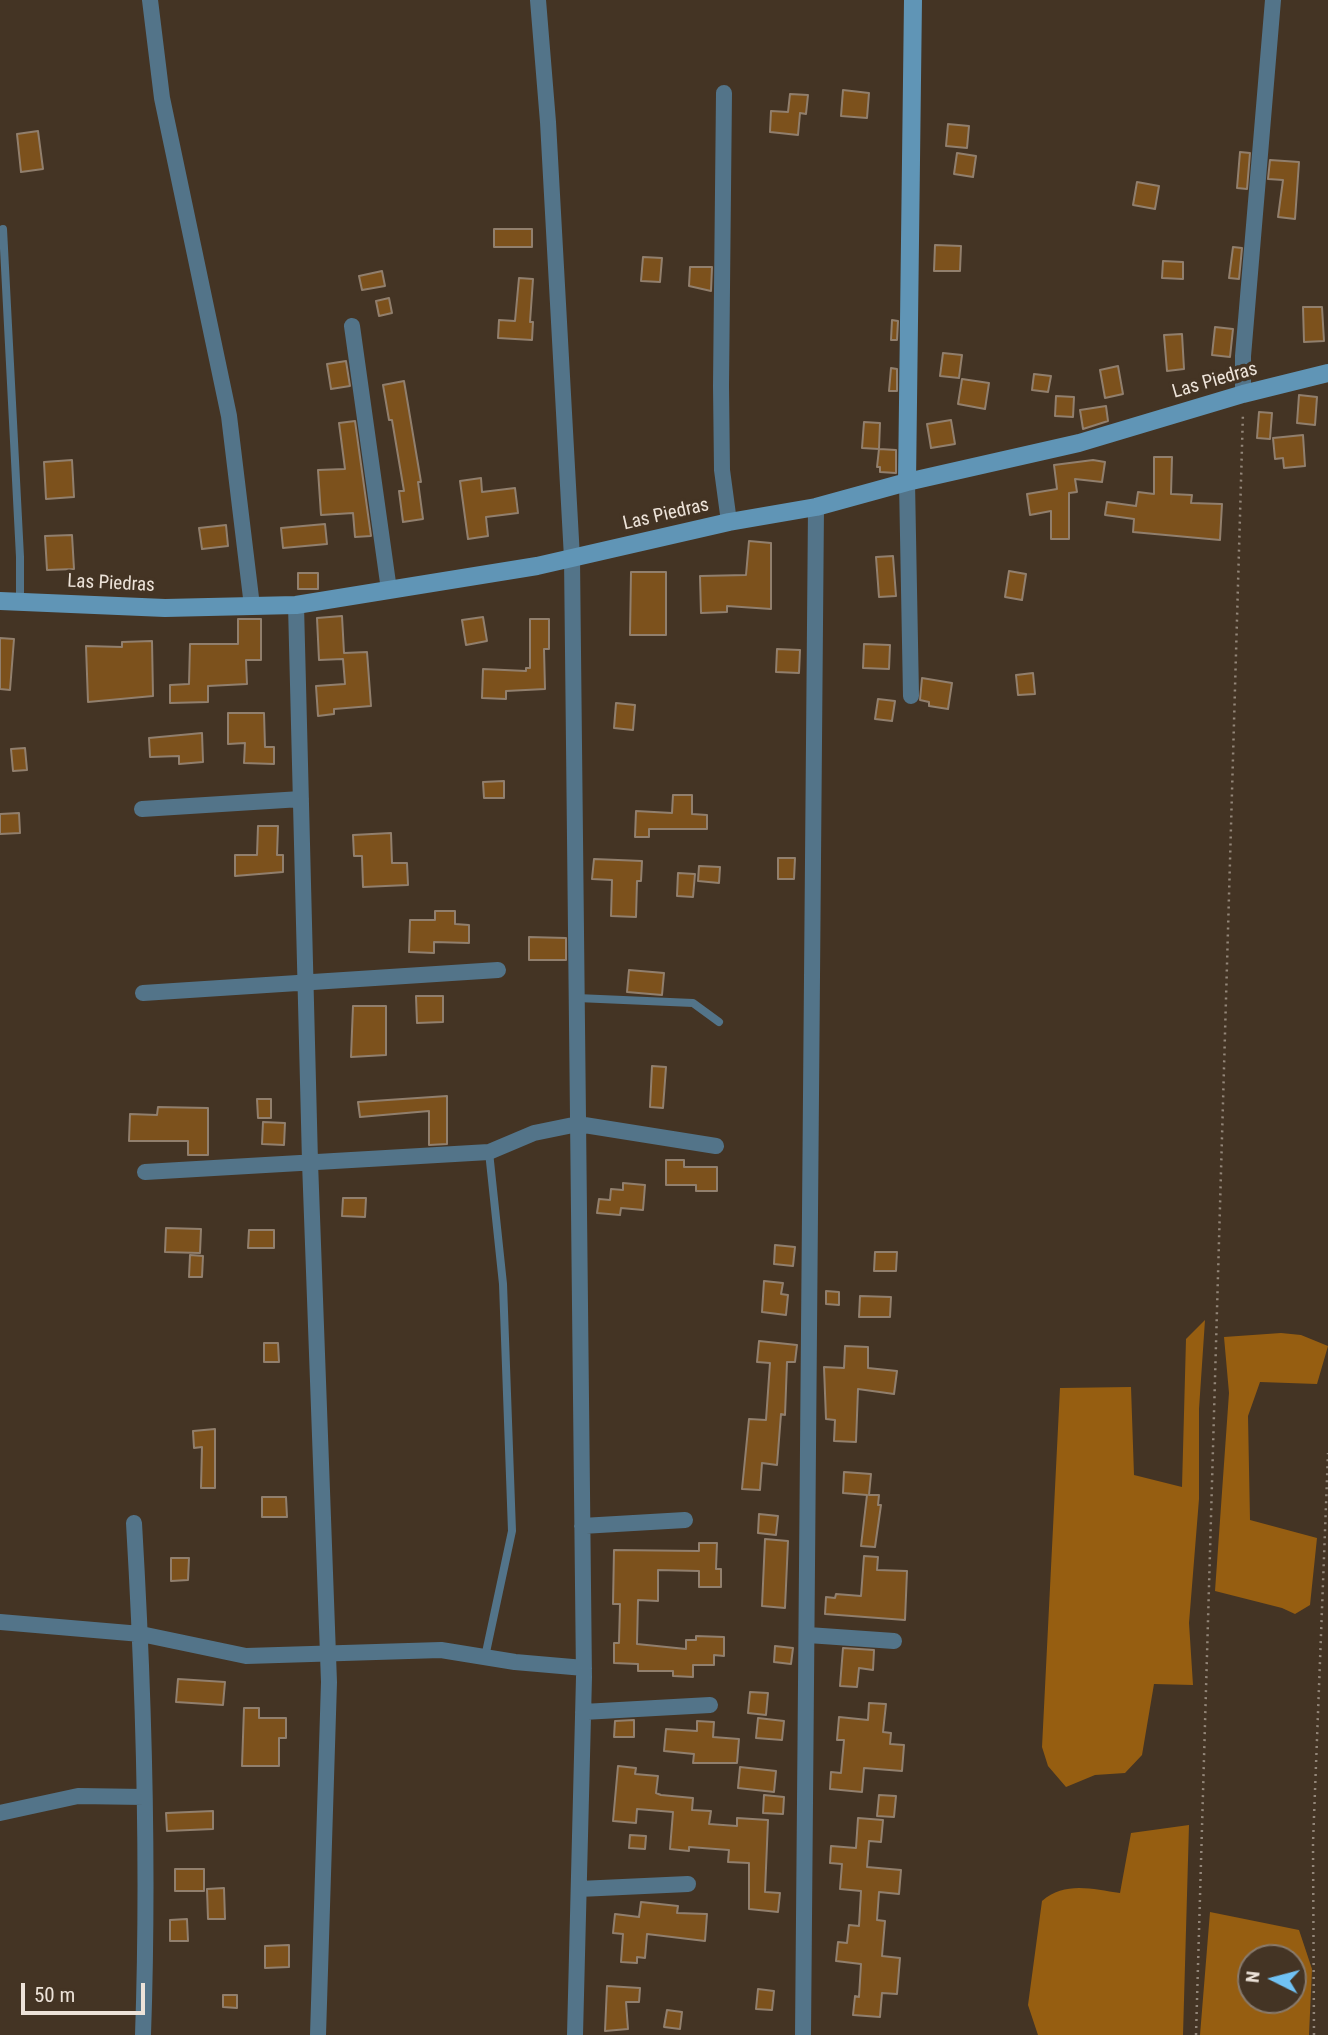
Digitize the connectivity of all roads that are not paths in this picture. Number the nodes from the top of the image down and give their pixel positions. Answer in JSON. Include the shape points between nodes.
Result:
{"nodes":[{"id":1,"x":150,"y":0,"type":"edge"},
{"id":2,"x":538,"y":0,"type":"edge"},
{"id":3,"x":913,"y":0,"type":"edge"},
{"id":4,"x":1273,"y":0,"type":"edge"},
{"id":5,"x":724,"y":93,"type":"dead end"},
{"id":6,"x":3,"y":229,"type":"dead end"},
{"id":7,"x":352,"y":326,"type":"dead end"},
{"id":8,"x":1328,"y":373,"type":"edge"},
{"id":9,"x":1243,"y":394,"type":"junction"},
{"id":10,"x":907,"y":482,"type":"junction"},
{"id":11,"x":816,"y":507,"type":"junction"},
{"id":12,"x":729,"y":522,"type":"junction"},
{"id":13,"x":572,"y":558,"type":"junction"},
{"id":14,"x":389,"y":590,"type":"junction"},
{"id":15,"x":0,"y":601,"type":"edge"},
{"id":16,"x":20,"y":601,"type":"junction"},
{"id":17,"x":296,"y":605,"type":"junction"},
{"id":18,"x":252,"y":606,"type":"junction"},
{"id":19,"x":911,"y":696,"type":"dead end"},
{"id":20,"x":301,"y":799,"type":"junction"},
{"id":21,"x":142,"y":809,"type":"dead end"},
{"id":22,"x":498,"y":970,"type":"dead end"},
{"id":23,"x":306,"y":982,"type":"junction"},
{"id":24,"x":143,"y":993,"type":"dead end"},
{"id":25,"x":577,"y":998,"type":"junction"},
{"id":26,"x":719,"y":1022,"type":"dead end"},
{"id":27,"x":578,"y":1124,"type":"junction"},
{"id":28,"x":716,"y":1146,"type":"dead end"},
{"id":29,"x":489,"y":1152,"type":"junction"},
{"id":30,"x":310,"y":1163,"type":"junction"},
{"id":31,"x":145,"y":1172,"type":"dead end"},
{"id":32,"x":685,"y":1520,"type":"dead end"},
{"id":33,"x":134,"y":1523,"type":"dead end"},
{"id":34,"x":582,"y":1527,"type":"junction"},
{"id":35,"x":0,"y":1622,"type":"edge"},
{"id":36,"x":141,"y":1634,"type":"junction"},
{"id":37,"x":808,"y":1635,"type":"junction"},
{"id":38,"x":894,"y":1641,"type":"dead end"},
{"id":39,"x":328,"y":1651,"type":"junction"},
{"id":40,"x":485,"y":1657,"type":"junction"},
{"id":41,"x":584,"y":1668,"type":"junction"},
{"id":42,"x":710,"y":1705,"type":"dead end"},
{"id":43,"x":583,"y":1712,"type":"junction"},
{"id":44,"x":144,"y":1797,"type":"junction"},
{"id":45,"x":0,"y":1813,"type":"edge"},
{"id":46,"x":688,"y":1884,"type":"dead end"},
{"id":47,"x":579,"y":1889,"type":"junction"},
{"id":48,"x":143,"y":2035,"type":"edge"},
{"id":49,"x":318,"y":2035,"type":"edge"},
{"id":50,"x":575,"y":2035,"type":"edge"},
{"id":51,"x":803,"y":2035,"type":"edge"}],
"edges":[{"from":1,"to":18,"type":"street","via":[[162,98],[229,416]]},
{"from":2,"to":13,"type":"street"},
{"from":3,"to":10,"type":"street"},
{"from":4,"to":9,"type":"street"},
{"from":5,"to":12,"type":"street","via":[[720,386],[722,470]]},
{"from":6,"to":16,"type":"lane"},
{"from":7,"to":14,"type":"street"},
{"from":8,"to":9,"type":"street","name":"Las Piedras"},
{"from":9,"to":10,"type":"street","name":"Las Piedras","via":[[1079,443]]},
{"from":10,"to":11,"type":"street","name":"Las Piedras"},
{"from":10,"to":19,"type":"street"},
{"from":11,"to":12,"type":"street","name":"Las Piedras"},
{"from":11,"to":37,"type":"street"},
{"from":12,"to":13,"type":"street","name":"Las Piedras"},
{"from":13,"to":14,"type":"street","name":"Las Piedras"},
{"from":13,"to":25,"type":"street"},
{"from":14,"to":17,"type":"street","name":"Las Piedras"},
{"from":15,"to":16,"type":"street","name":"Las Piedras"},
{"from":16,"to":18,"type":"street","name":"Las Piedras","via":[[165,608]]},
{"from":17,"to":18,"type":"street","name":"Las Piedras"},
{"from":17,"to":20,"type":"street"},
{"from":20,"to":21,"type":"street"},
{"from":20,"to":23,"type":"street"},
{"from":22,"to":23,"type":"street"},
{"from":23,"to":24,"type":"street"},
{"from":23,"to":30,"type":"street"},
{"from":25,"to":26,"type":"lane","via":[[694,1003]]},
{"from":25,"to":27,"type":"street"},
{"from":27,"to":28,"type":"street"},
{"from":27,"to":29,"type":"street","via":[[534,1133]]},
{"from":27,"to":34,"type":"street"},
{"from":29,"to":30,"type":"street"},
{"from":29,"to":40,"type":"lane","via":[[503,1284],[512,1531]]},
{"from":30,"to":31,"type":"street"},
{"from":30,"to":39,"type":"street"},
{"from":32,"to":34,"type":"street"},
{"from":33,"to":36,"type":"street"},
{"from":34,"to":41,"type":"street"},
{"from":35,"to":36,"type":"street"},
{"from":36,"to":39,"type":"street","via":[[246,1656]]},
{"from":36,"to":44,"type":"street"},
{"from":37,"to":38,"type":"street"},
{"from":37,"to":51,"type":"street"},
{"from":39,"to":40,"type":"street","via":[[441,1650]]},
{"from":39,"to":49,"type":"street"},
{"from":40,"to":41,"type":"street"},
{"from":41,"to":43,"type":"street"},
{"from":42,"to":43,"type":"street"},
{"from":43,"to":47,"type":"street"},
{"from":44,"to":45,"type":"street","via":[[78,1796]]},
{"from":44,"to":48,"type":"street","via":[[147,1926]]},
{"from":46,"to":47,"type":"street"},
{"from":47,"to":50,"type":"street"}]}
